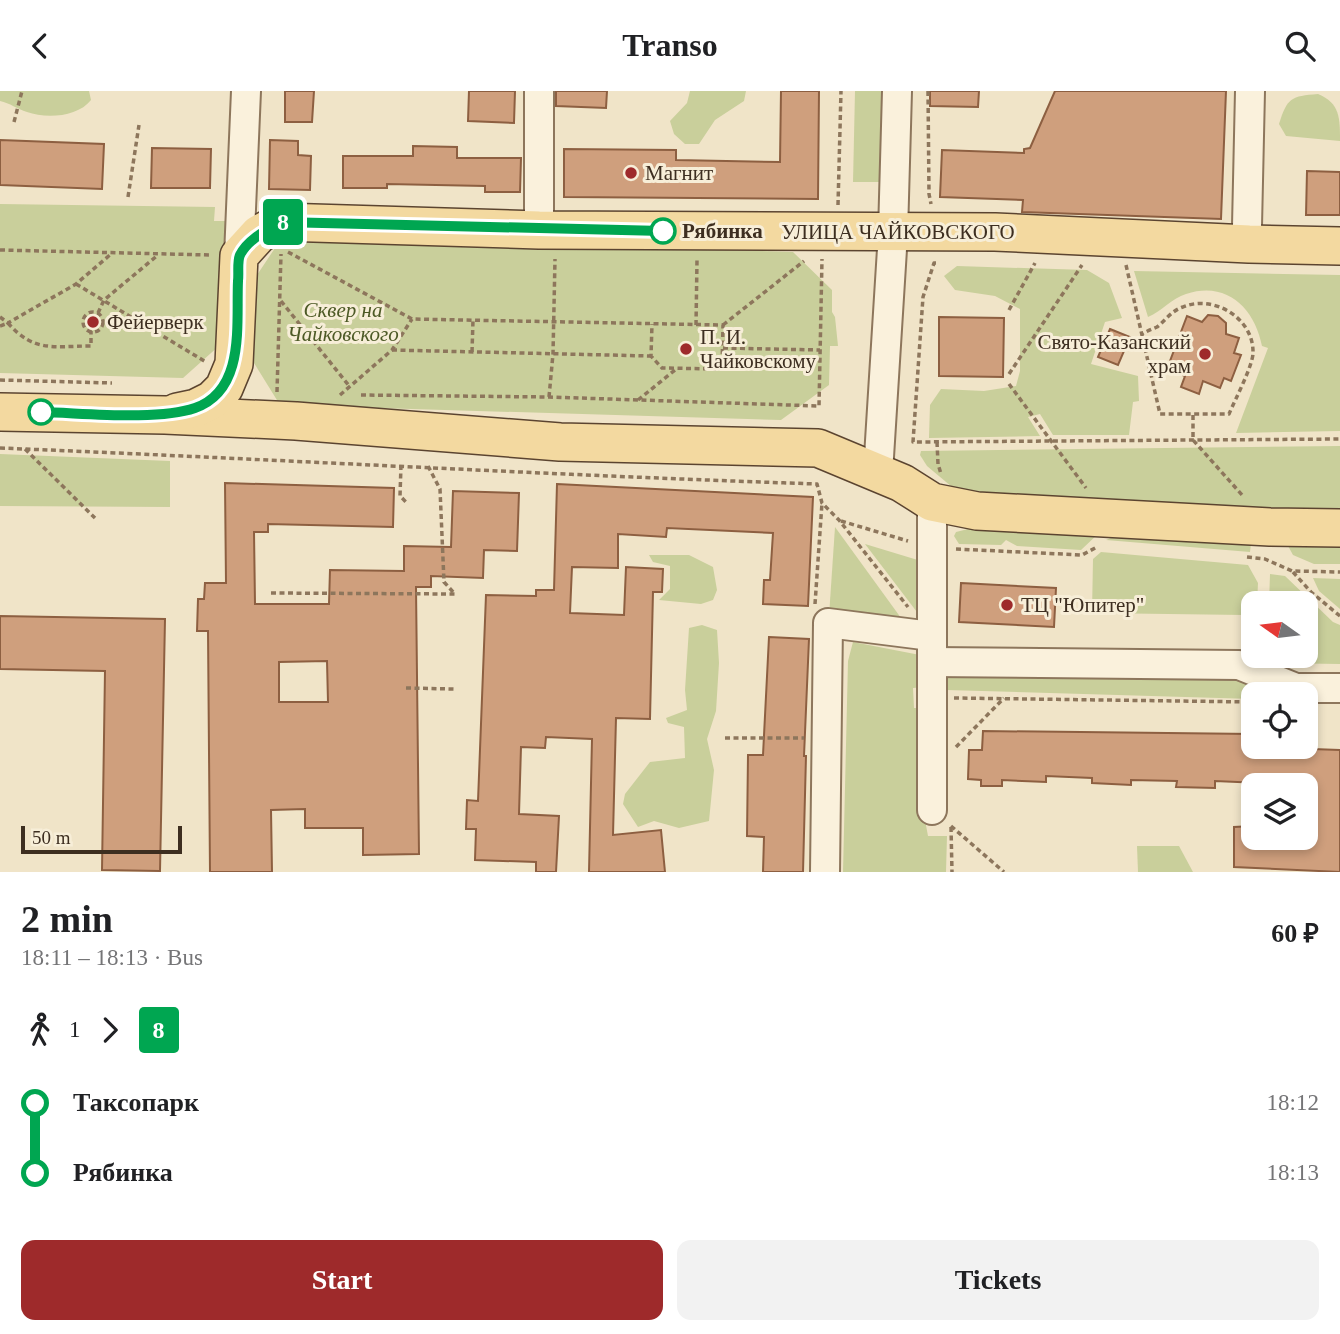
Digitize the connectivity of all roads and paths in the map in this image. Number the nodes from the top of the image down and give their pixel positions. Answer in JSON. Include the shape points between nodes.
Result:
{"nodes":[{"id":1,"x":22,"y":91,"type":"edge"},
{"id":2,"x":246,"y":91,"type":"edge"},
{"id":3,"x":539,"y":91,"type":"edge"},
{"id":4,"x":841,"y":91,"type":"edge"},
{"id":5,"x":897,"y":91,"type":"edge"},
{"id":6,"x":928,"y":91,"type":"edge"},
{"id":7,"x":1250,"y":91,"type":"edge"},
{"id":8,"x":14,"y":122,"type":"dead end"},
{"id":9,"x":139,"y":125,"type":"dead end"},
{"id":10,"x":128,"y":197,"type":"dead end"},
{"id":11,"x":838,"y":214,"type":"dead end"},
{"id":12,"x":933,"y":214,"type":"dead end"},
{"id":13,"x":547,"y":230,"type":"junction"},
{"id":14,"x":698,"y":231,"type":"junction"},
{"id":15,"x":893,"y":233,"type":"junction"},
{"id":16,"x":1122,"y":236,"type":"junction"},
{"id":17,"x":1249,"y":244,"type":"junction"},
{"id":18,"x":1340,"y":246,"type":"edge"},
{"id":19,"x":0,"y":250,"type":"edge"},
{"id":20,"x":113,"y":253,"type":"junction"},
{"id":21,"x":159,"y":254,"type":"junction"},
{"id":22,"x":239,"y":256,"type":"junction"},
{"id":23,"x":807,"y":258,"type":"dead end"},
{"id":24,"x":822,"y":258,"type":"dead end"},
{"id":25,"x":1036,"y":262,"type":"dead end"},
{"id":26,"x":1084,"y":262,"type":"dead end"},
{"id":27,"x":934,"y":263,"type":"dead end"},
{"id":28,"x":76,"y":283,"type":"junction"},
{"id":29,"x":280,"y":299,"type":"junction"},
{"id":30,"x":104,"y":300,"type":"junction"},
{"id":31,"x":1009,"y":310,"type":"dead end"},
{"id":32,"x":98,"y":313,"type":"junction"},
{"id":33,"x":0,"y":317,"type":"edge"},
{"id":34,"x":412,"y":319,"type":"junction"},
{"id":35,"x":473,"y":320,"type":"junction"},
{"id":36,"x":554,"y":322,"type":"junction"},
{"id":37,"x":8,"y":323,"type":"junction"},
{"id":38,"x":652,"y":324,"type":"junction"},
{"id":39,"x":0,"y":325,"type":"edge"},
{"id":40,"x":696,"y":325,"type":"junction"},
{"id":41,"x":723,"y":325,"type":"junction"},
{"id":42,"x":91,"y":331,"type":"junction"},
{"id":43,"x":1142,"y":334,"type":"junction"},
{"id":44,"x":723,"y":348,"type":"junction"},
{"id":45,"x":820,"y":350,"type":"junction"},
{"id":46,"x":472,"y":352,"type":"junction"},
{"id":47,"x":553,"y":353,"type":"junction"},
{"id":48,"x":651,"y":356,"type":"junction"},
{"id":49,"x":221,"y":363,"type":"junction"},
{"id":50,"x":676,"y":369,"type":"junction"},
{"id":51,"x":1009,"y":374,"type":"dead end"},
{"id":52,"x":1009,"y":384,"type":"dead end"},
{"id":53,"x":350,"y":387,"type":"dead end"},
{"id":54,"x":341,"y":395,"type":"dead end"},
{"id":55,"x":549,"y":397,"type":"junction"},
{"id":56,"x":638,"y":400,"type":"junction"},
{"id":57,"x":287,"y":406,"type":"junction"},
{"id":58,"x":0,"y":412,"type":"edge"},
{"id":59,"x":1194,"y":414,"type":"junction"},
{"id":60,"x":165,"y":415,"type":"junction"},
{"id":61,"x":1340,"y":439,"type":"edge"},
{"id":62,"x":1193,"y":440,"type":"junction"},
{"id":63,"x":1051,"y":441,"type":"junction"},
{"id":64,"x":0,"y":448,"type":"edge"},
{"id":65,"x":26,"y":449,"type":"junction"},
{"id":66,"x":401,"y":465,"type":"junction"},
{"id":67,"x":428,"y":466,"type":"junction"},
{"id":68,"x":878,"y":473,"type":"junction"},
{"id":69,"x":932,"y":502,"type":"junction"},
{"id":70,"x":407,"y":503,"type":"dead end"},
{"id":71,"x":95,"y":518,"type":"dead end"},
{"id":72,"x":839,"y":520,"type":"junction"},
{"id":73,"x":1270,"y":527,"type":"junction"},
{"id":74,"x":1340,"y":527,"type":"edge"},
{"id":75,"x":1105,"y":531,"type":"junction"},
{"id":76,"x":889,"y":535,"type":"dead end"},
{"id":77,"x":932,"y":548,"type":"junction"},
{"id":78,"x":1238,"y":556,"type":"dead end"},
{"id":79,"x":1292,"y":571,"type":"junction"},
{"id":80,"x":1340,"y":572,"type":"edge"},
{"id":81,"x":271,"y":593,"type":"dead end"},
{"id":82,"x":1340,"y":616,"type":"edge"},
{"id":83,"x":931,"y":649,"type":"junction"},
{"id":84,"x":407,"y":688,"type":"dead end"},
{"id":85,"x":1340,"y":688,"type":"edge"},
{"id":86,"x":454,"y":689,"type":"dead end"},
{"id":87,"x":931,"y":697,"type":"junction"},
{"id":88,"x":1004,"y":698,"type":"junction"},
{"id":89,"x":1241,"y":702,"type":"edge"},
{"id":90,"x":725,"y":738,"type":"dead end"},
{"id":91,"x":812,"y":738,"type":"dead end"},
{"id":92,"x":932,"y":772,"type":"junction"},
{"id":93,"x":945,"y":818,"type":"junction"},
{"id":94,"x":825,"y":872,"type":"edge"},
{"id":95,"x":953,"y":872,"type":"edge"},
{"id":96,"x":1004,"y":872,"type":"edge"}],
"edges":[{"from":1,"to":8,"type":"path"},
{"from":2,"to":22,"type":"street"},
{"from":3,"to":13,"type":"street"},
{"from":4,"to":11,"type":"path"},
{"from":5,"to":15,"type":"street"},
{"from":6,"to":12,"type":"path"},
{"from":7,"to":17,"type":"street"},
{"from":9,"to":10,"type":"path"},
{"from":13,"to":14,"type":"main road","name":"УЛИЦА ЧАЙКОВСКОГО"},
{"from":13,"to":22,"type":"main road","name":"УЛИЦА ЧАЙКОВСКОГО","via":[[281,222],[259,234]]},
{"from":13,"to":36,"type":"path"},
{"from":14,"to":15,"type":"main road","name":"УЛИЦА ЧАЙКОВСКОГО"},
{"from":14,"to":40,"type":"path"},
{"from":15,"to":16,"type":"main road","name":"УЛИЦА ЧАЙКОВСКОГО"},
{"from":15,"to":68,"type":"street"},
{"from":16,"to":17,"type":"main road","name":"УЛИЦА ЧАЙКОВСКОГО"},
{"from":16,"to":43,"type":"path"},
{"from":17,"to":18,"type":"main road","name":"УЛИЦА ЧАЙКОВСКОГО"},
{"from":19,"to":20,"type":"path"},
{"from":20,"to":21,"type":"path"},
{"from":20,"to":28,"type":"path"},
{"from":21,"to":22,"type":"path"},
{"from":21,"to":30,"type":"path"},
{"from":22,"to":49,"type":"main road"},
{"from":23,"to":41,"type":"path"},
{"from":24,"to":45,"type":"path"},
{"from":25,"to":31,"type":"path"},
{"from":26,"to":51,"type":"path"},
{"from":27,"to":63,"type":"path","via":[[923,297],[913,443]]},
{"from":28,"to":30,"type":"path"},
{"from":28,"to":37,"type":"path"},
{"from":29,"to":34,"type":"path","via":[[281,248]]},
{"from":29,"to":53,"type":"path"},
{"from":29,"to":57,"type":"path"},
{"from":30,"to":32,"type":"path"},
{"from":30,"to":49,"type":"path"},
{"from":32,"to":42,"type":"path","via":[[102,325]]},
{"from":32,"to":42,"type":"path","via":[[89,313],[84,319],[85,328]]},
{"from":33,"to":37,"type":"path"},
{"from":34,"to":35,"type":"path"},
{"from":34,"to":46,"type":"path","via":[[392,350]]},
{"from":35,"to":36,"type":"path"},
{"from":35,"to":46,"type":"path"},
{"from":36,"to":38,"type":"path"},
{"from":36,"to":47,"type":"path"},
{"from":37,"to":39,"type":"path"},
{"from":37,"to":42,"type":"path","via":[[38,346],[91,346]]},
{"from":38,"to":40,"type":"path"},
{"from":38,"to":48,"type":"path"},
{"from":40,"to":41,"type":"path"},
{"from":41,"to":44,"type":"path"},
{"from":43,"to":59,"type":"path","via":[[1160,414]]},
{"from":43,"to":59,"type":"path","via":[[1169,314],[1200,303],[1231,312],[1243,324],[1254,355],[1229,414]]},
{"from":44,"to":45,"type":"path"},
{"from":44,"to":50,"type":"path","via":[[722,369]]},
{"from":45,"to":56,"type":"path","via":[[818,406]]},
{"from":46,"to":47,"type":"path"},
{"from":47,"to":48,"type":"path"},
{"from":47,"to":55,"type":"path"},
{"from":48,"to":50,"type":"path","via":[[662,368]]},
{"from":49,"to":57,"type":"main road","via":[[261,408],[278,417]]},
{"from":49,"to":60,"type":"main road","via":[[224,387],[212,400]]},
{"from":50,"to":56,"type":"path"},
{"from":52,"to":63,"type":"path"},
{"from":54,"to":55,"type":"path"},
{"from":55,"to":56,"type":"path"},
{"from":57,"to":60,"type":"main road"},
{"from":57,"to":68,"type":"main road","via":[[560,442],[818,448]]},
{"from":58,"to":60,"type":"main road"},
{"from":59,"to":62,"type":"path"},
{"from":61,"to":62,"type":"path"},
{"from":62,"to":63,"type":"path"},
{"from":62,"to":73,"type":"path"},
{"from":63,"to":75,"type":"path"},
{"from":64,"to":65,"type":"path"},
{"from":65,"to":66,"type":"path"},
{"from":65,"to":71,"type":"path"},
{"from":66,"to":67,"type":"path"},
{"from":66,"to":70,"type":"path","via":[[401,496]]},
{"from":67,"to":72,"type":"path","via":[[817,484],[822,503]]},
{"from":67,"to":81,"type":"path","via":[[440,489],[444,582],[455,594]]},
{"from":68,"to":69,"type":"main road"},
{"from":69,"to":75,"type":"main road"},
{"from":69,"to":77,"type":"street"},
{"from":72,"to":76,"type":"path"},
{"from":72,"to":83,"type":"path"},
{"from":73,"to":74,"type":"main road"},
{"from":73,"to":75,"type":"main road"},
{"from":75,"to":77,"type":"path","via":[[1082,555]]},
{"from":77,"to":83,"type":"street"},
{"from":78,"to":79,"type":"path","via":[[1265,559]]},
{"from":79,"to":80,"type":"path"},
{"from":79,"to":82,"type":"path"},
{"from":83,"to":85,"type":"street","via":[[1239,665],[1296,688]]},
{"from":83,"to":87,"type":"street"},
{"from":83,"to":94,"type":"street","via":[[828,623]]},
{"from":84,"to":86,"type":"path"},
{"from":87,"to":88,"type":"path"},
{"from":87,"to":92,"type":"street"},
{"from":88,"to":89,"type":"path"},
{"from":88,"to":92,"type":"path"},
{"from":90,"to":91,"type":"path"},
{"from":92,"to":93,"type":"street"},
{"from":93,"to":95,"type":"path"},
{"from":93,"to":96,"type":"path"}]}
